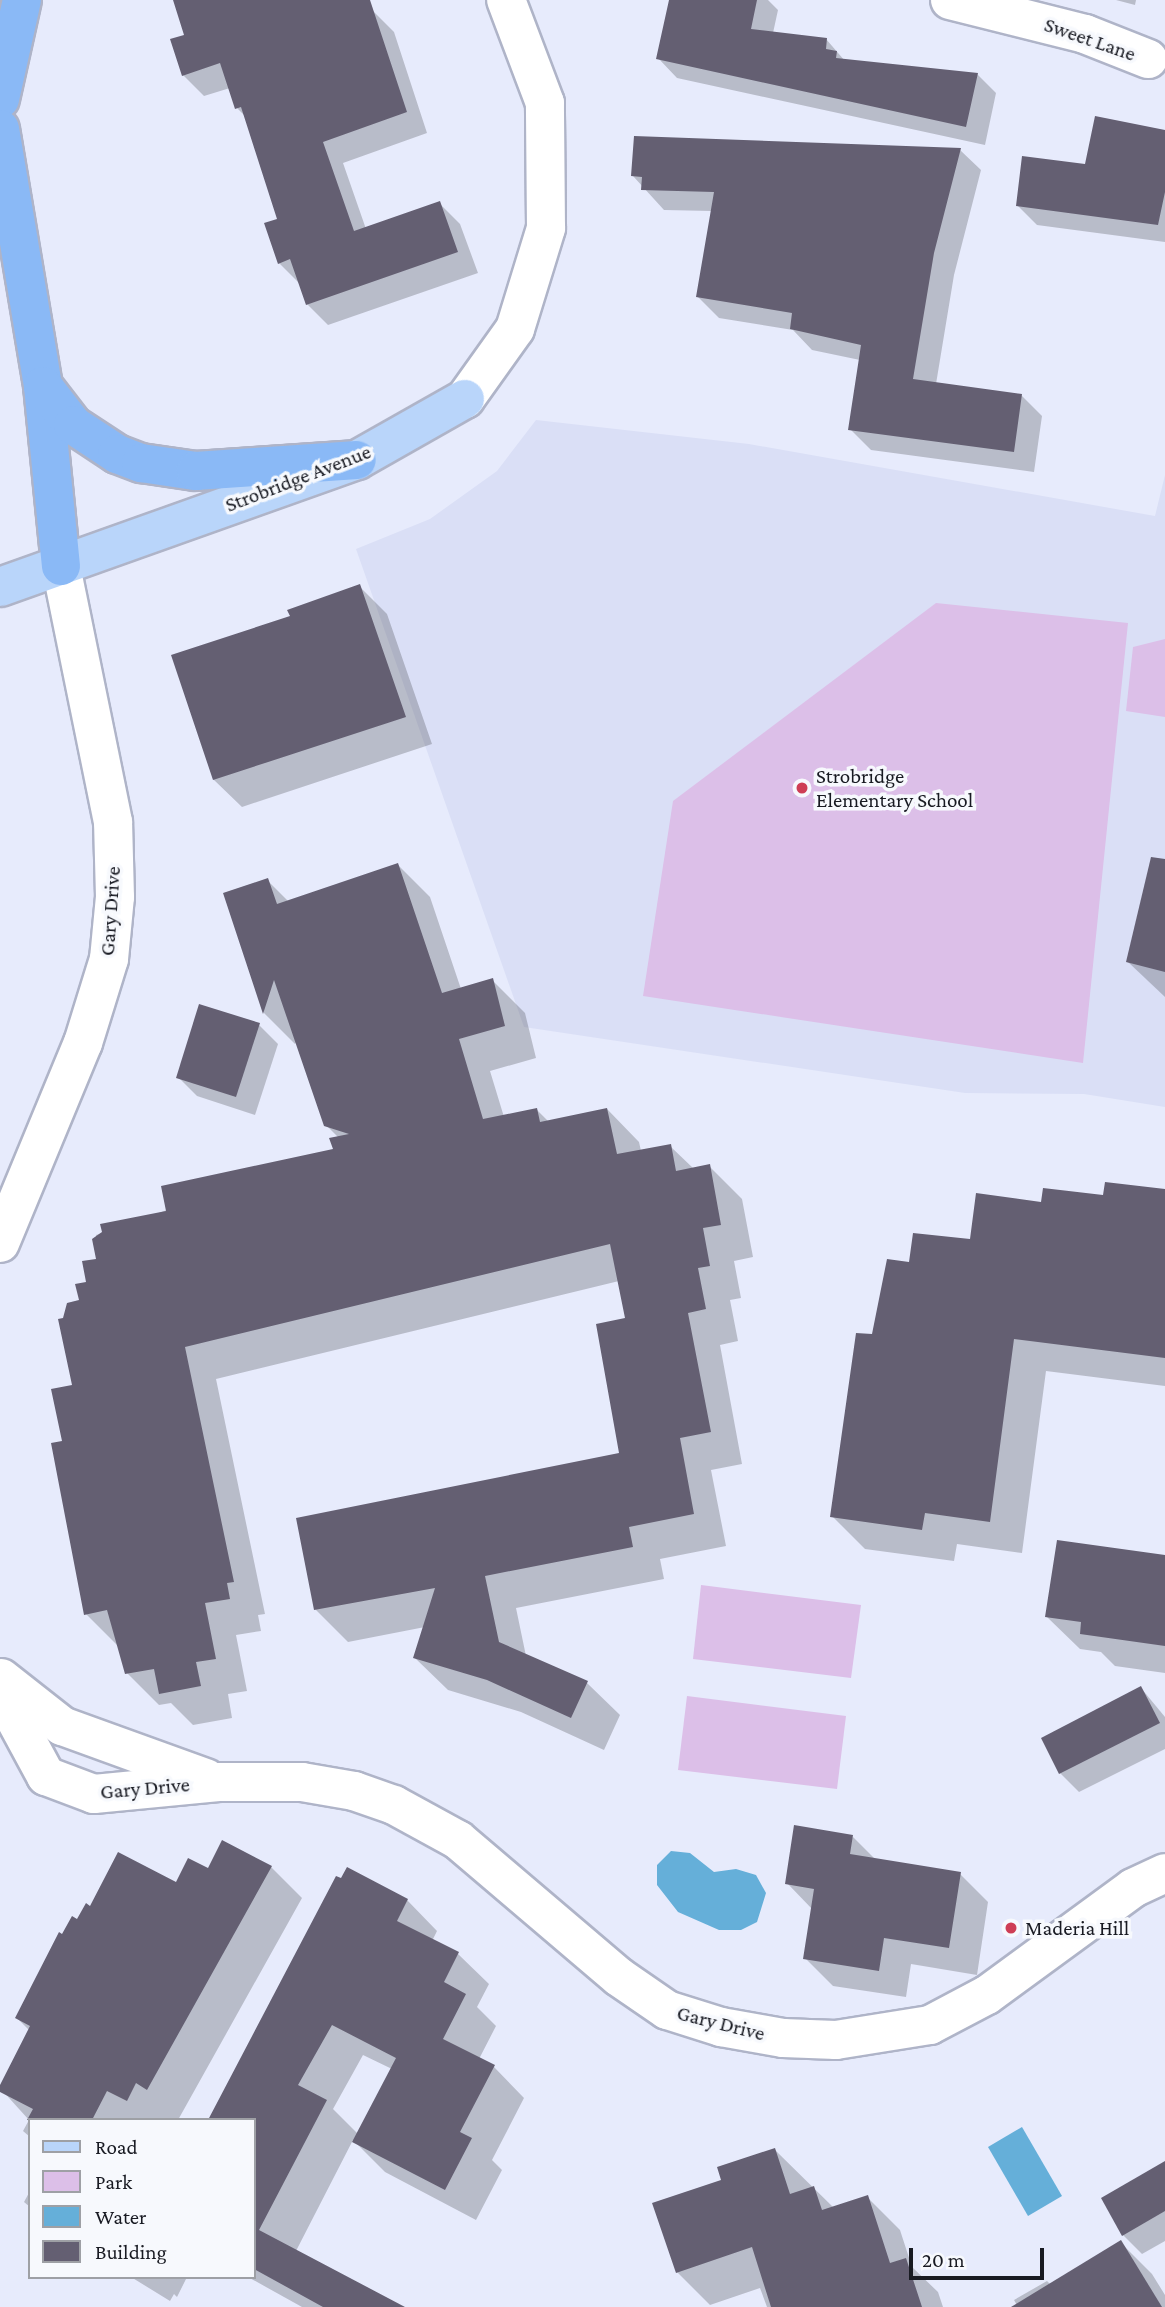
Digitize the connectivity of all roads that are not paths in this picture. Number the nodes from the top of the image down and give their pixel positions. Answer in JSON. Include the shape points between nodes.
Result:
{"nodes":[{"id":1,"x":22,"y":0,"type":"edge"},
{"id":2,"x":506,"y":0,"type":"edge"},
{"id":3,"x":950,"y":0,"type":"edge"},
{"id":4,"x":1149,"y":59,"type":"dead end"},
{"id":5,"x":0,"y":99,"type":"edge"},
{"id":6,"x":0,"y":129,"type":"edge"},
{"id":7,"x":43,"y":386,"type":"junction"},
{"id":8,"x":465,"y":399,"type":"joint"},
{"id":9,"x":357,"y":460,"type":"junction"},
{"id":10,"x":61,"y":566,"type":"junction"},
{"id":11,"x":0,"y":587,"type":"edge"},
{"id":12,"x":0,"y":1242,"type":"edge"},
{"id":13,"x":0,"y":1678,"type":"edge"},
{"id":14,"x":0,"y":1690,"type":"edge"},
{"id":15,"x":218,"y":1782,"type":"junction"},
{"id":16,"x":1165,"y":1873,"type":"edge"}],
"edges":[{"from":1,"to":5,"type":"highway"},
{"from":2,"to":8,"type":"street","name":"Strobridge Avenue","via":[[545,103],[546,228],[515,329]]},
{"from":3,"to":4,"type":"street","name":"Sweet Lane","via":[[1085,34]]},
{"from":6,"to":7,"type":"highway"},
{"from":7,"to":9,"type":"highway","via":[[73,425],[117,454],[141,463],[196,471]]},
{"from":7,"to":10,"type":"highway"},
{"from":8,"to":9,"type":"main road","name":"Strobridge Avenue"},
{"from":9,"to":10,"type":"main road","name":"Strobridge Avenue"},
{"from":10,"to":11,"type":"main road","name":"Strobridge Avenue"},
{"from":10,"to":12,"type":"street","name":"Gary Drive","via":[[113,822],[115,897],[108,959],[83,1043]]},
{"from":13,"to":15,"type":"street","name":"Gary Drive","via":[[62,1726]]},
{"from":14,"to":15,"type":"street","name":"Gary Drive","via":[[46,1776],[94,1794]]},
{"from":15,"to":16,"type":"street","name":"Gary Drive","via":[[302,1782],[354,1791],[394,1805],[458,1840],[619,1977],[667,2010],[721,2027],[783,2038],[836,2040],[930,2025],[987,1995],[1133,1888]]}]}
